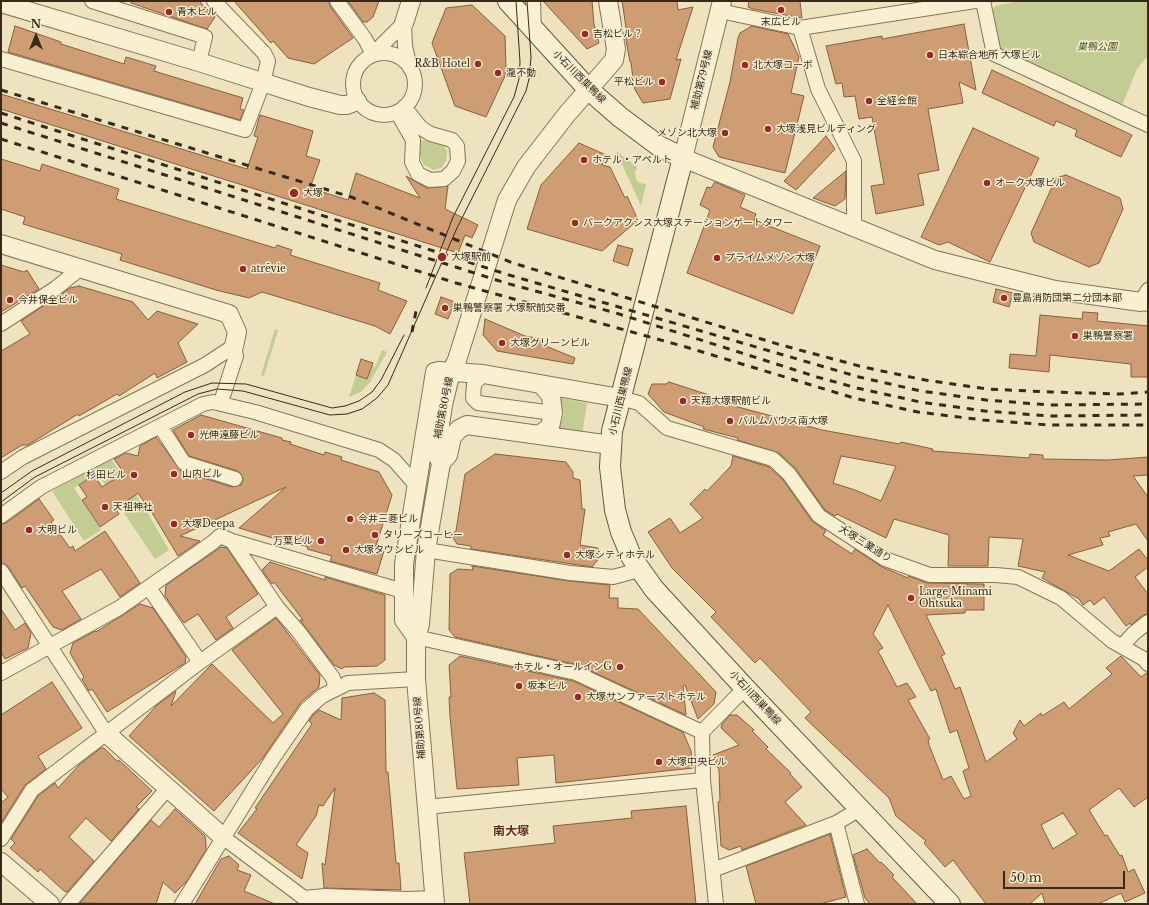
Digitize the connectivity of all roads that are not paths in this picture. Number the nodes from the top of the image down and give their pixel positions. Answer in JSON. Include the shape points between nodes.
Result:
{"nodes":[{"id":1,"x":92,"y":1,"type":"edge"},
{"id":2,"x":215,"y":1,"type":"edge"},
{"id":3,"x":337,"y":1,"type":"edge"},
{"id":4,"x":411,"y":1,"type":"edge"},
{"id":5,"x":508,"y":1,"type":"edge"},
{"id":6,"x":533,"y":1,"type":"edge"},
{"id":7,"x":608,"y":1,"type":"edge"},
{"id":8,"x":975,"y":1,"type":"edge"},
{"id":9,"x":983,"y":1,"type":"edge"},
{"id":10,"x":1,"y":3,"type":"edge"},
{"id":11,"x":923,"y":5,"type":"edge"},
{"id":12,"x":721,"y":6,"type":"edge"},
{"id":13,"x":404,"y":23,"type":"junction"},
{"id":14,"x":800,"y":28,"type":"junction"},
{"id":15,"x":534,"y":30,"type":"junction"},
{"id":16,"x":374,"y":54,"type":"junction"},
{"id":17,"x":1,"y":59,"type":"edge"},
{"id":18,"x":199,"y":62,"type":"junction"},
{"id":19,"x":411,"y":71,"type":"junction"},
{"id":20,"x":263,"y":83,"type":"junction"},
{"id":21,"x":588,"y":89,"type":"junction"},
{"id":22,"x":357,"y":101,"type":"junction"},
{"id":23,"x":401,"y":110,"type":"junction"},
{"id":24,"x":1148,"y":125,"type":"edge"},
{"id":25,"x":683,"y":158,"type":"junction"},
{"id":26,"x":854,"y":226,"type":"junction"},
{"id":27,"x":1,"y":244,"type":"edge"},
{"id":28,"x":81,"y":268,"type":"junction"},
{"id":29,"x":1146,"y":299,"type":"edge"},
{"id":30,"x":1,"y":324,"type":"edge"},
{"id":31,"x":234,"y":346,"type":"junction"},
{"id":32,"x":451,"y":372,"type":"junction"},
{"id":33,"x":483,"y":374,"type":"junction"},
{"id":34,"x":542,"y":386,"type":"junction"},
{"id":35,"x":620,"y":398,"type":"junction"},
{"id":36,"x":221,"y":402,"type":"junction"},
{"id":37,"x":443,"y":405,"type":"junction"},
{"id":38,"x":554,"y":413,"type":"junction"},
{"id":39,"x":467,"y":425,"type":"junction"},
{"id":40,"x":160,"y":426,"type":"junction"},
{"id":41,"x":539,"y":435,"type":"junction"},
{"id":42,"x":610,"y":445,"type":"junction"},
{"id":43,"x":441,"y":463,"type":"junction"},
{"id":44,"x":1,"y":472,"type":"edge"},
{"id":45,"x":235,"y":480,"type":"dead end"},
{"id":46,"x":416,"y":485,"type":"junction"},
{"id":47,"x":1,"y":516,"type":"edge"},
{"id":48,"x":226,"y":538,"type":"junction"},
{"id":49,"x":426,"y":550,"type":"junction"},
{"id":50,"x":639,"y":570,"type":"junction"},
{"id":51,"x":1,"y":571,"type":"edge"},
{"id":52,"x":149,"y":588,"type":"junction"},
{"id":53,"x":403,"y":591,"type":"junction"},
{"id":54,"x":277,"y":607,"type":"junction"},
{"id":55,"x":1148,"y":622,"type":"edge"},
{"id":56,"x":416,"y":637,"type":"junction"},
{"id":57,"x":49,"y":646,"type":"junction"},
{"id":58,"x":1122,"y":646,"type":"junction"},
{"id":59,"x":200,"y":662,"type":"junction"},
{"id":60,"x":1148,"y":664,"type":"edge"},
{"id":61,"x":1,"y":673,"type":"edge"},
{"id":62,"x":416,"y":679,"type":"junction"},
{"id":63,"x":745,"y":688,"type":"junction"},
{"id":64,"x":336,"y":689,"type":"junction"},
{"id":65,"x":702,"y":732,"type":"junction"},
{"id":66,"x":106,"y":733,"type":"junction"},
{"id":67,"x":703,"y":780,"type":"junction"},
{"id":68,"x":168,"y":788,"type":"junction"},
{"id":69,"x":426,"y":807,"type":"junction"},
{"id":70,"x":860,"y":809,"type":"junction"},
{"id":71,"x":836,"y":823,"type":"junction"},
{"id":72,"x":224,"y":838,"type":"junction"},
{"id":73,"x":1,"y":839,"type":"edge"},
{"id":74,"x":1,"y":862,"type":"edge"},
{"id":75,"x":713,"y":870,"type":"junction"},
{"id":76,"x":435,"y":901,"type":"edge"},
{"id":77,"x":50,"y":904,"type":"edge"},
{"id":78,"x":68,"y":904,"type":"edge"},
{"id":79,"x":182,"y":904,"type":"edge"},
{"id":80,"x":716,"y":904,"type":"edge"},
{"id":81,"x":857,"y":904,"type":"edge"},
{"id":82,"x":950,"y":904,"type":"edge"}],
"edges":[{"from":1,"to":18,"type":"street","via":[[203,36],[205,38]]},
{"from":2,"to":20,"type":"street","via":[[264,53],[268,61]]},
{"from":3,"to":16,"type":"street"},
{"from":4,"to":13,"type":"street"},
{"from":5,"to":15,"type":"main road","name":"小石川西巣鴨線"},
{"from":6,"to":15,"type":"street"},
{"from":7,"to":21,"type":"street","name":"補助第80号線","via":[[616,49],[614,60]]},
{"from":8,"to":11,"type":"street"},
{"from":9,"to":24,"type":"street","via":[[994,54]]},
{"from":10,"to":18,"type":"street"},
{"from":11,"to":14,"type":"street"},
{"from":12,"to":14,"type":"street"},
{"from":12,"to":25,"type":"street","name":"補助第79号線"},
{"from":13,"to":16,"type":"street"},
{"from":13,"to":19,"type":"street","via":[[405,46]]},
{"from":14,"to":26,"type":"street","via":[[818,88],[854,161]]},
{"from":15,"to":21,"type":"main road","name":"小石川西巣鴨線"},
{"from":16,"to":19,"type":"street","via":[[393,53],[402,58]]},
{"from":16,"to":22,"type":"street","via":[[360,65],[355,74],[352,86]]},
{"from":17,"to":20,"type":"street","via":[[245,130]]},
{"from":18,"to":20,"type":"street"},
{"from":19,"to":23,"type":"street","via":[[413,94]]},
{"from":20,"to":22,"type":"street","via":[[340,105]]},
{"from":21,"to":25,"type":"main road","name":"小石川西巣鴨線","via":[[659,146]]},
{"from":21,"to":32,"type":"street","name":"補助第80号線","via":[[526,167],[507,200]]},
{"from":22,"to":23,"type":"street","via":[[372,114],[384,116]]},
{"from":23,"to":23,"type":"street","via":[[421,128],[452,140],[457,146],[458,161],[453,171],[444,179],[430,180],[418,174],[412,162],[413,140]]},
{"from":25,"to":26,"type":"street"},
{"from":25,"to":35,"type":"main road","name":"小石川西巣鴨線"},
{"from":26,"to":29,"type":"street","via":[[935,260],[1055,290]]},
{"from":27,"to":28,"type":"street"},
{"from":28,"to":30,"type":"street","via":[[56,288]]},
{"from":28,"to":31,"type":"street","via":[[229,314],[237,332]]},
{"from":31,"to":36,"type":"street","via":[[236,356]]},
{"from":31,"to":44,"type":"street","via":[[205,365],[23,457]]},
{"from":32,"to":33,"type":"street"},
{"from":32,"to":37,"type":"street","name":"補助第80号線"},
{"from":32,"to":46,"type":"street","via":[[434,372],[432,378]]},
{"from":33,"to":34,"type":"street"},
{"from":33,"to":38,"type":"street","via":[[474,384],[473,398],[478,403]]},
{"from":34,"to":35,"type":"street"},
{"from":34,"to":38,"type":"street","via":[[552,396]]},
{"from":35,"to":42,"type":"main road","name":"小石川西巣鴨線"},
{"from":35,"to":58,"type":"street","name":"大塚三業通り","via":[[639,403],[667,428],[773,459],[789,474],[819,516],[885,559],[930,575],[1018,577],[1061,598],[1112,641]]},
{"from":36,"to":40,"type":"street","via":[[203,404]]},
{"from":36,"to":46,"type":"street","via":[[379,450],[394,460]]},
{"from":37,"to":39,"type":"street","via":[[447,415]]},
{"from":37,"to":43,"type":"street","name":"補助第80号線","via":[[436,452]]},
{"from":38,"to":41,"type":"street","via":[[550,427]]},
{"from":39,"to":41,"type":"street"},
{"from":39,"to":43,"type":"street","via":[[452,437],[448,455]]},
{"from":40,"to":45,"type":"street","via":[[184,463]]},
{"from":40,"to":47,"type":"street","via":[[41,487]]},
{"from":41,"to":42,"type":"street"},
{"from":42,"to":50,"type":"main road","name":"小石川西巣鴨線","via":[[615,510],[627,547]]},
{"from":43,"to":49,"type":"street","name":"補助第80号線"},
{"from":46,"to":53,"type":"street","via":[[406,544]]},
{"from":48,"to":52,"type":"street","via":[[212,543]]},
{"from":48,"to":53,"type":"street"},
{"from":48,"to":54,"type":"street"},
{"from":49,"to":50,"type":"street","via":[[577,574],[613,577]]},
{"from":49,"to":56,"type":"street","name":"補助第80号線","via":[[420,624]]},
{"from":50,"to":63,"type":"main road","name":"小石川西巣鴨線"},
{"from":51,"to":57,"type":"street"},
{"from":52,"to":57,"type":"street","via":[[119,608]]},
{"from":52,"to":59,"type":"street"},
{"from":53,"to":56,"type":"street","via":[[404,620]]},
{"from":54,"to":59,"type":"street"},
{"from":54,"to":64,"type":"street","via":[[333,678]]},
{"from":55,"to":58,"type":"street"},
{"from":56,"to":62,"type":"street","name":"補助第80号線"},
{"from":56,"to":65,"type":"street","via":[[576,673]]},
{"from":57,"to":61,"type":"street"},
{"from":57,"to":66,"type":"street"},
{"from":58,"to":60,"type":"street","name":"大塚三業通り"},
{"from":59,"to":66,"type":"street"},
{"from":62,"to":64,"type":"street","via":[[356,682]]},
{"from":62,"to":69,"type":"street","name":"補助第80号線"},
{"from":63,"to":65,"type":"street"},
{"from":63,"to":70,"type":"main road","name":"小石川西巣鴨線"},
{"from":64,"to":72,"type":"street","via":[[322,696],[296,723]]},
{"from":65,"to":67,"type":"street"},
{"from":66,"to":68,"type":"street"},
{"from":66,"to":73,"type":"street","via":[[32,790]]},
{"from":67,"to":69,"type":"street"},
{"from":67,"to":75,"type":"street"},
{"from":68,"to":72,"type":"street"},
{"from":68,"to":78,"type":"street"},
{"from":69,"to":76,"type":"street","name":"補助第80号線"},
{"from":70,"to":71,"type":"street"},
{"from":70,"to":82,"type":"main road","name":"小石川西巣鴨線"},
{"from":71,"to":75,"type":"street"},
{"from":71,"to":81,"type":"street"},
{"from":72,"to":76,"type":"street","via":[[304,898]]},
{"from":72,"to":79,"type":"street"},
{"from":74,"to":77,"type":"street"},
{"from":75,"to":80,"type":"street"}]}
